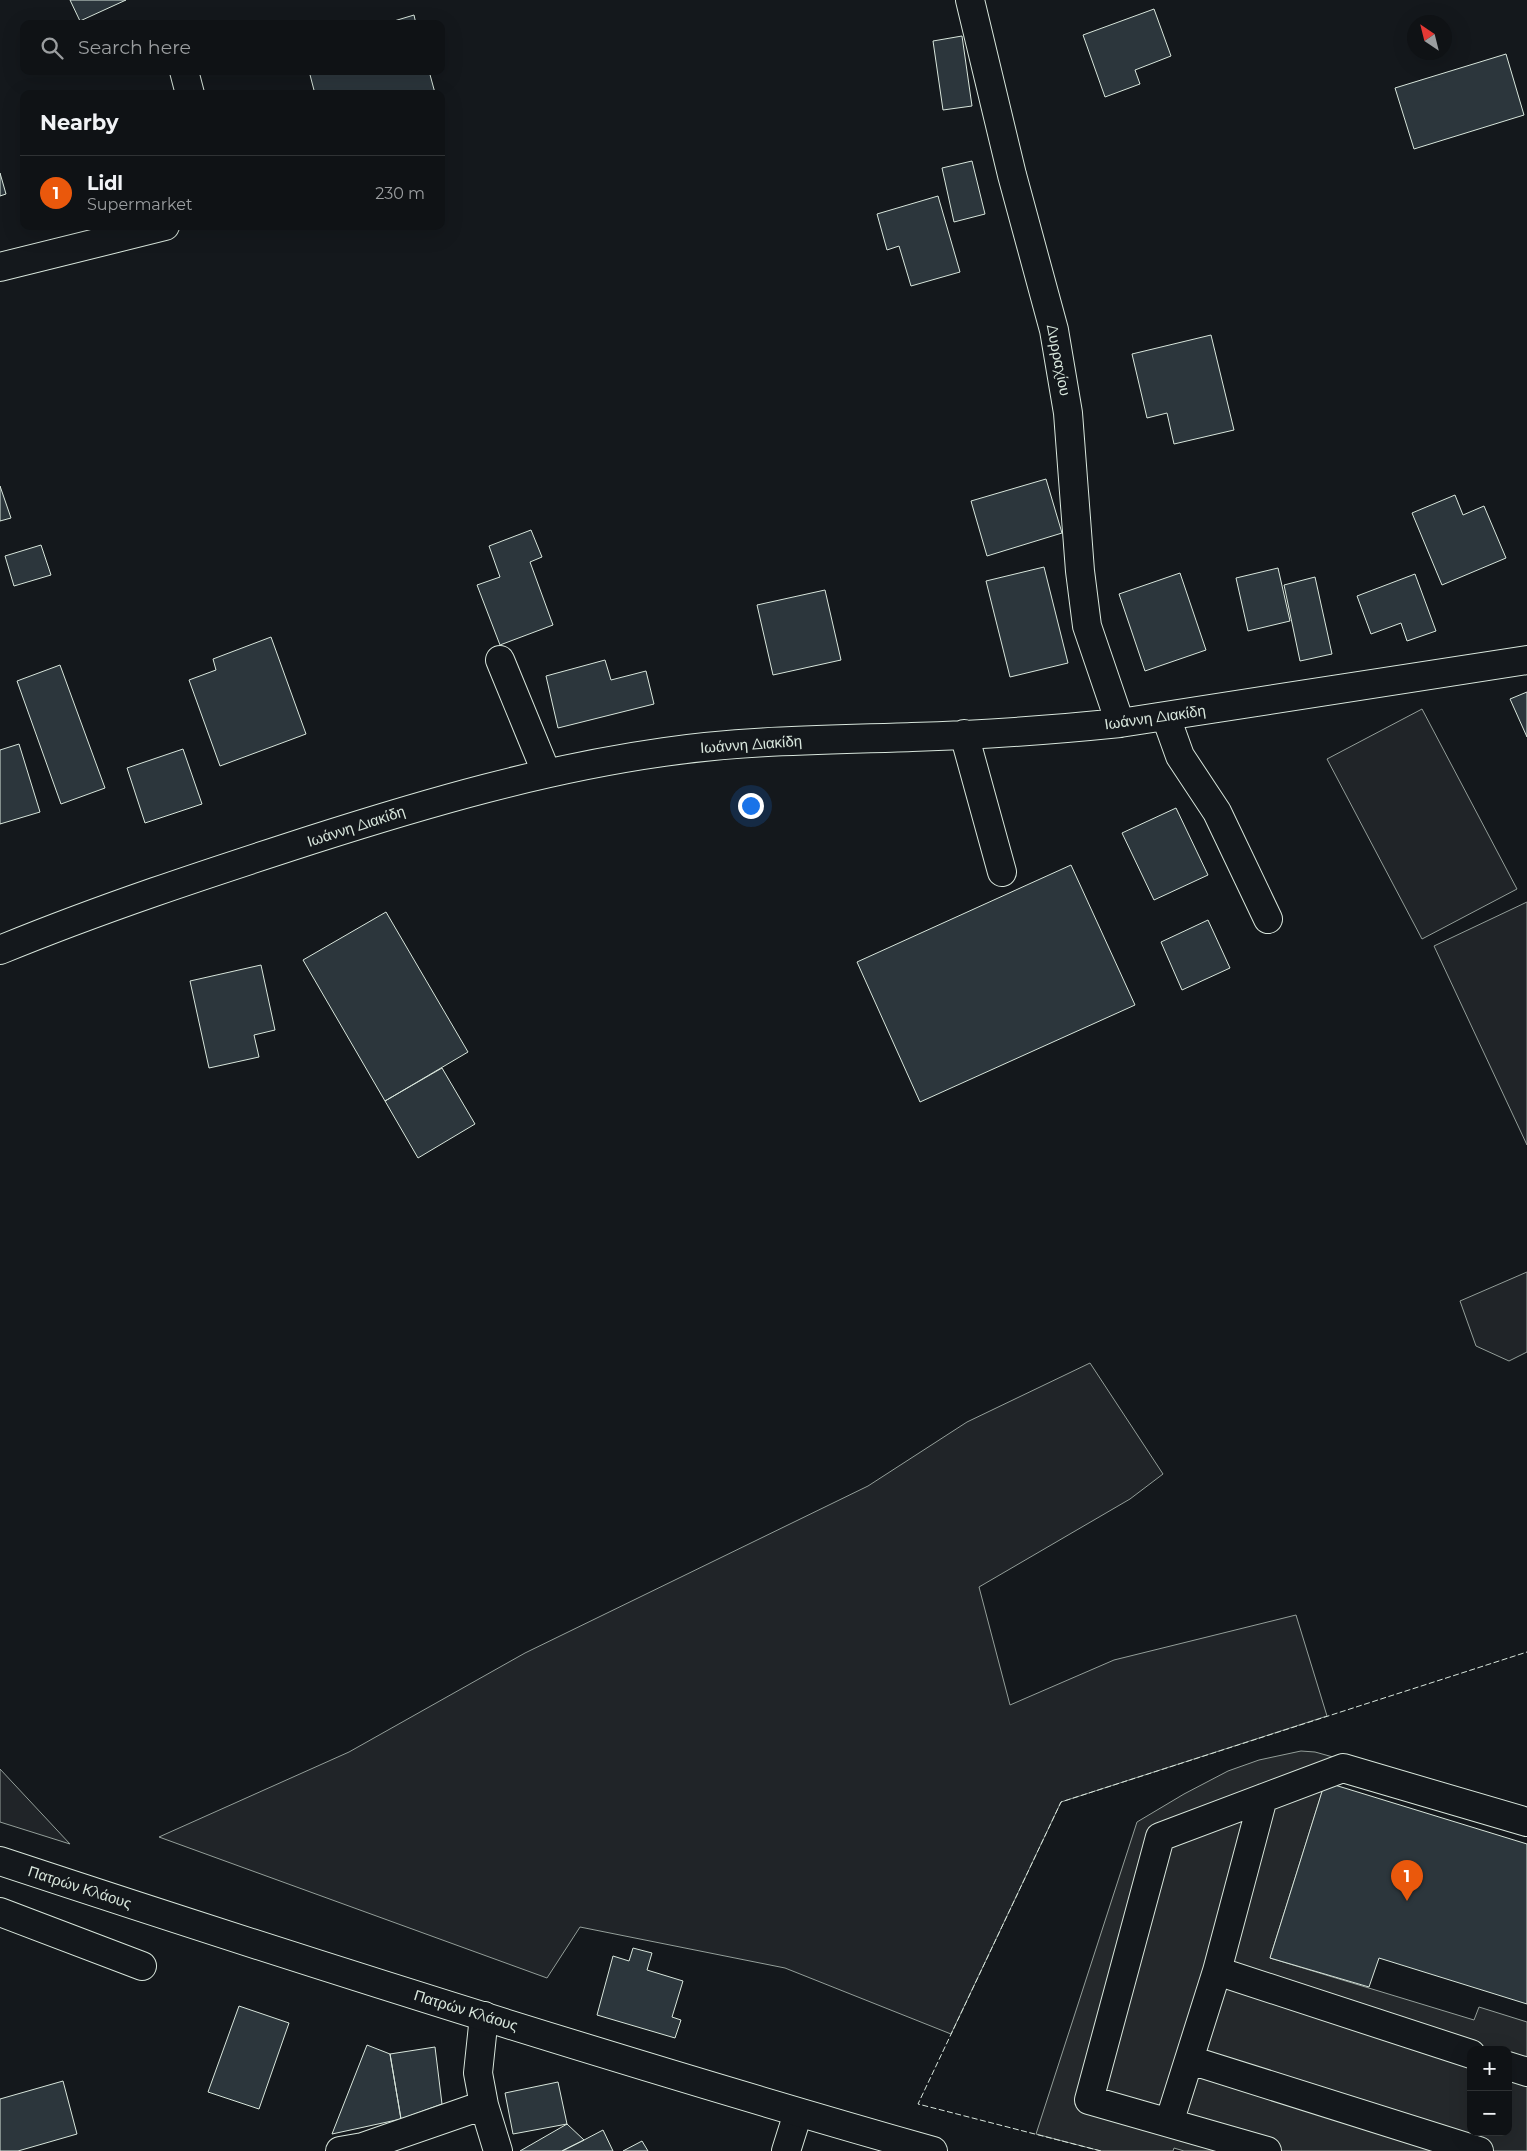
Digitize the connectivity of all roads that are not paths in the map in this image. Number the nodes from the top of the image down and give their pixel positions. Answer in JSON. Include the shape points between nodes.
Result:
{"nodes":[{"id":1,"x":970,"y":0,"type":"edge"},
{"id":2,"x":185,"y":75,"type":"edge"},
{"id":3,"x":189,"y":90,"type":"edge"},
{"id":4,"x":149,"y":230,"type":"edge"},
{"id":5,"x":0,"y":267,"type":"edge"},
{"id":6,"x":500,"y":660,"type":"dead end"},
{"id":7,"x":1527,"y":660,"type":"edge"},
{"id":8,"x":1166,"y":717,"type":"junction"},
{"id":9,"x":1120,"y":723,"type":"junction"},
{"id":10,"x":964,"y":734,"type":"junction"},
{"id":11,"x":546,"y":772,"type":"junction"},
{"id":12,"x":1002,"y":872,"type":"dead end"},
{"id":13,"x":1268,"y":919,"type":"dead end"},
{"id":14,"x":0,"y":950,"type":"edge"},
{"id":15,"x":1263,"y":1798,"type":"junction"},
{"id":16,"x":1527,"y":1822,"type":"edge"},
{"id":17,"x":0,"y":1861,"type":"edge"},
{"id":18,"x":0,"y":1912,"type":"edge"},
{"id":19,"x":142,"y":1966,"type":"dead end"},
{"id":20,"x":1217,"y":1971,"type":"junction"},
{"id":21,"x":484,"y":2016,"type":"junction"},
{"id":22,"x":1467,"y":2053,"type":"edge"},
{"id":23,"x":1190,"y":2060,"type":"junction"},
{"id":24,"x":1512,"y":2067,"type":"edge"},
{"id":25,"x":1527,"y":2072,"type":"edge"},
{"id":26,"x":484,"y":2105,"type":"junction"},
{"id":27,"x":798,"y":2112,"type":"junction"},
{"id":28,"x":1169,"y":2123,"type":"junction"},
{"id":29,"x":340,"y":2151,"type":"edge"},
{"id":30,"x":498,"y":2151,"type":"edge"},
{"id":31,"x":786,"y":2151,"type":"edge"},
{"id":32,"x":934,"y":2151,"type":"edge"},
{"id":33,"x":1267,"y":2151,"type":"edge"},
{"id":34,"x":1480,"y":2151,"type":"edge"}],
"edges":[{"from":1,"to":9,"type":"street","name":"Δυρραχίου","via":[[1005,148],[1054,330],[1068,413],[1087,626]]},
{"from":2,"to":3,"type":"street"},
{"from":4,"to":5,"type":"street"},
{"from":6,"to":11,"type":"street"},
{"from":7,"to":8,"type":"street","name":"Ιωάννη Διακίδη"},
{"from":8,"to":9,"type":"street","name":"Ιωάννη Διακίδη"},
{"from":8,"to":13,"type":"street","via":[[1180,756],[1217,812]]},
{"from":9,"to":10,"type":"street","name":"Ιωάννη Διακίδη"},
{"from":10,"to":11,"type":"street","name":"Ιωάννη Διακίδη","via":[[718,746],[647,754]]},
{"from":10,"to":12,"type":"street"},
{"from":11,"to":14,"type":"street","name":"Ιωάννη Διακίδη","via":[[415,807],[196,878]]},
{"from":15,"to":16,"type":"street","via":[[1343,1768]]},
{"from":15,"to":20,"type":"street"},
{"from":15,"to":28,"type":"street","via":[[1160,1837],[1089,2100]]},
{"from":17,"to":21,"type":"street","name":"Πατρών Κλάους"},
{"from":18,"to":19,"type":"street"},
{"from":20,"to":22,"type":"street"},
{"from":20,"to":23,"type":"street"},
{"from":21,"to":26,"type":"street","via":[[478,2073]]},
{"from":21,"to":27,"type":"street","name":"Πατρών Κλάους"},
{"from":23,"to":28,"type":"street"},
{"from":23,"to":34,"type":"street"},
{"from":24,"to":25,"type":"street"},
{"from":26,"to":29,"type":"street","via":[[363,2147]]},
{"from":26,"to":30,"type":"street"},
{"from":27,"to":31,"type":"street"},
{"from":27,"to":32,"type":"street","name":"Πατρών Κλάους"},
{"from":28,"to":33,"type":"street"}]}
